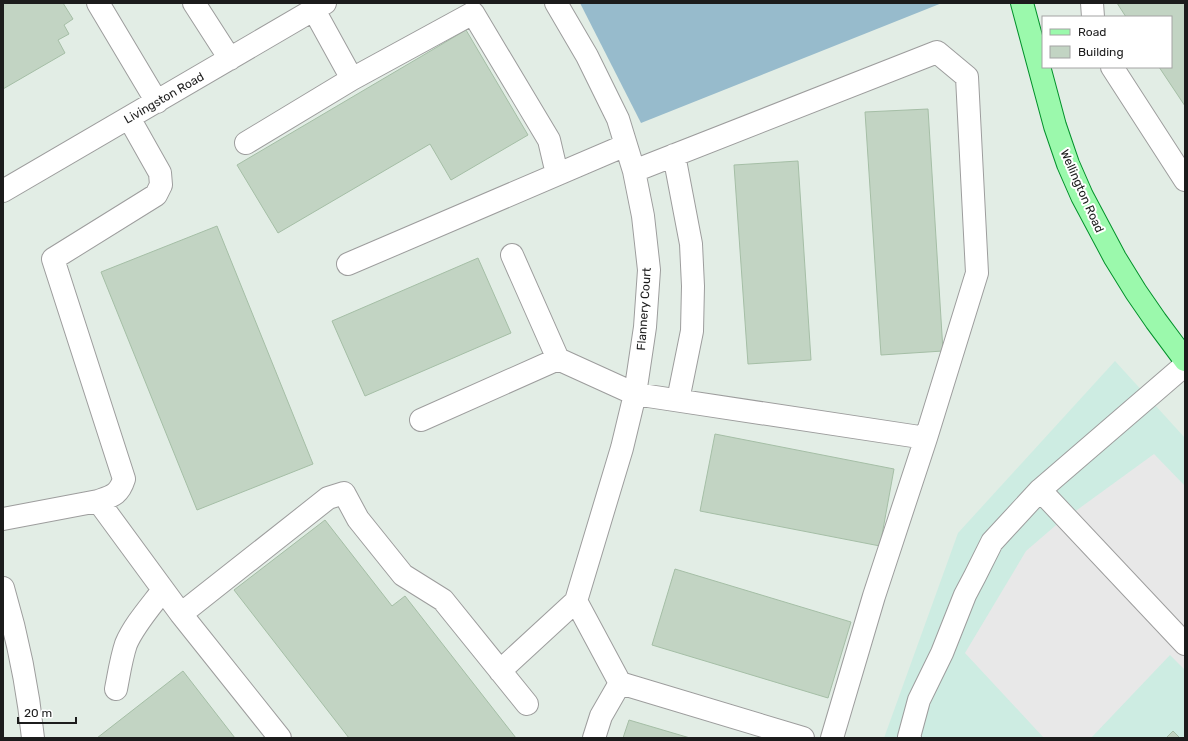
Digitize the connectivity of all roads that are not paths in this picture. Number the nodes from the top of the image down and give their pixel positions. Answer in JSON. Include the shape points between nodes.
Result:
{"nodes":[{"id":1,"x":98,"y":3,"type":"edge"},
{"id":2,"x":194,"y":3,"type":"edge"},
{"id":3,"x":556,"y":3,"type":"edge"},
{"id":4,"x":1022,"y":3,"type":"edge"},
{"id":5,"x":1092,"y":3,"type":"edge"},
{"id":6,"x":319,"y":6,"type":"edge"},
{"id":7,"x":1093,"y":16,"type":"edge"},
{"id":8,"x":230,"y":59,"type":"junction"},
{"id":9,"x":1113,"y":68,"type":"edge"},
{"id":10,"x":352,"y":78,"type":"junction"},
{"id":11,"x":157,"y":102,"type":"junction"},
{"id":12,"x":129,"y":118,"type":"junction"},
{"id":13,"x":246,"y":142,"type":"dead end"},
{"id":14,"x":626,"y":145,"type":"junction"},
{"id":15,"x":674,"y":155,"type":"junction"},
{"id":16,"x":634,"y":171,"type":"junction"},
{"id":17,"x":557,"y":174,"type":"junction"},
{"id":18,"x":1185,"y":180,"type":"edge"},
{"id":19,"x":3,"y":191,"type":"edge"},
{"id":20,"x":512,"y":255,"type":"dead end"},
{"id":21,"x":348,"y":264,"type":"dead end"},
{"id":22,"x":558,"y":359,"type":"junction"},
{"id":23,"x":1185,"y":360,"type":"edge"},
{"id":24,"x":1185,"y":365,"type":"edge"},
{"id":25,"x":635,"y":394,"type":"junction"},
{"id":26,"x":678,"y":400,"type":"junction"},
{"id":27,"x":421,"y":420,"type":"dead end"},
{"id":28,"x":926,"y":438,"type":"junction"},
{"id":29,"x":1040,"y":490,"type":"junction"},
{"id":30,"x":98,"y":501,"type":"junction"},
{"id":31,"x":3,"y":519,"type":"edge"},
{"id":32,"x":3,"y":588,"type":"edge"},
{"id":33,"x":163,"y":590,"type":"junction"},
{"id":34,"x":576,"y":601,"type":"junction"},
{"id":35,"x":181,"y":614,"type":"junction"},
{"id":36,"x":1185,"y":644,"type":"edge"},
{"id":37,"x":500,"y":671,"type":"junction"},
{"id":38,"x":620,"y":683,"type":"junction"},
{"id":39,"x":116,"y":690,"type":"dead end"},
{"id":40,"x":527,"y":704,"type":"dead end"},
{"id":41,"x":33,"y":738,"type":"edge"},
{"id":42,"x":280,"y":738,"type":"edge"},
{"id":43,"x":594,"y":738,"type":"edge"},
{"id":44,"x":803,"y":738,"type":"edge"},
{"id":45,"x":832,"y":738,"type":"edge"},
{"id":46,"x":909,"y":738,"type":"edge"}],
"edges":[{"from":1,"to":11,"type":"street"},
{"from":2,"to":8,"type":"street"},
{"from":3,"to":14,"type":"street","name":"Flannery Court","via":[[587,56],[618,119]]},
{"from":4,"to":23,"type":"main road","name":"Wellington Road","via":[[1055,126],[1082,196],[1128,278]]},
{"from":5,"to":7,"type":"street"},
{"from":6,"to":8,"type":"street","name":"Livingston Road"},
{"from":6,"to":10,"type":"street"},
{"from":8,"to":11,"type":"street","name":"Livingston Road"},
{"from":9,"to":18,"type":"street"},
{"from":10,"to":13,"type":"street"},
{"from":10,"to":17,"type":"street","via":[[473,13],[549,140]]},
{"from":11,"to":12,"type":"street","name":"Livingston Road"},
{"from":12,"to":19,"type":"street","name":"Livingston Road"},
{"from":12,"to":30,"type":"street","via":[[160,172],[161,185],[156,195],[53,259],[124,480],[121,489],[113,496]]},
{"from":14,"to":16,"type":"street","name":"Flannery Court"},
{"from":14,"to":17,"type":"street"},
{"from":15,"to":16,"type":"street"},
{"from":15,"to":26,"type":"street","via":[[691,244],[693,286],[692,331]]},
{"from":15,"to":28,"type":"street","via":[[937,52],[967,77],[977,273]]},
{"from":16,"to":25,"type":"street","name":"Flannery Court","via":[[644,216],[649,270],[645,327]]},
{"from":17,"to":21,"type":"street"},
{"from":20,"to":22,"type":"street"},
{"from":22,"to":25,"type":"street"},
{"from":22,"to":27,"type":"street"},
{"from":24,"to":29,"type":"street"},
{"from":25,"to":26,"type":"street"},
{"from":25,"to":34,"type":"street","name":"Flannery Court","via":[[622,448]]},
{"from":26,"to":28,"type":"street"},
{"from":28,"to":45,"type":"street","via":[[874,596]]},
{"from":29,"to":36,"type":"street"},
{"from":29,"to":46,"type":"street","via":[[992,542],[974,576],[919,700]]},
{"from":30,"to":31,"type":"street"},
{"from":30,"to":33,"type":"street"},
{"from":32,"to":41,"type":"street","via":[[25,679]]},
{"from":33,"to":35,"type":"street"},
{"from":33,"to":39,"type":"street","via":[[127,643],[120,664]]},
{"from":34,"to":37,"type":"street"},
{"from":34,"to":38,"type":"street"},
{"from":35,"to":37,"type":"street","via":[[328,498],[344,493],[358,519],[403,575],[443,600]]},
{"from":35,"to":42,"type":"street"},
{"from":37,"to":40,"type":"street"},
{"from":38,"to":43,"type":"street","via":[[601,716]]},
{"from":38,"to":44,"type":"street"}]}
